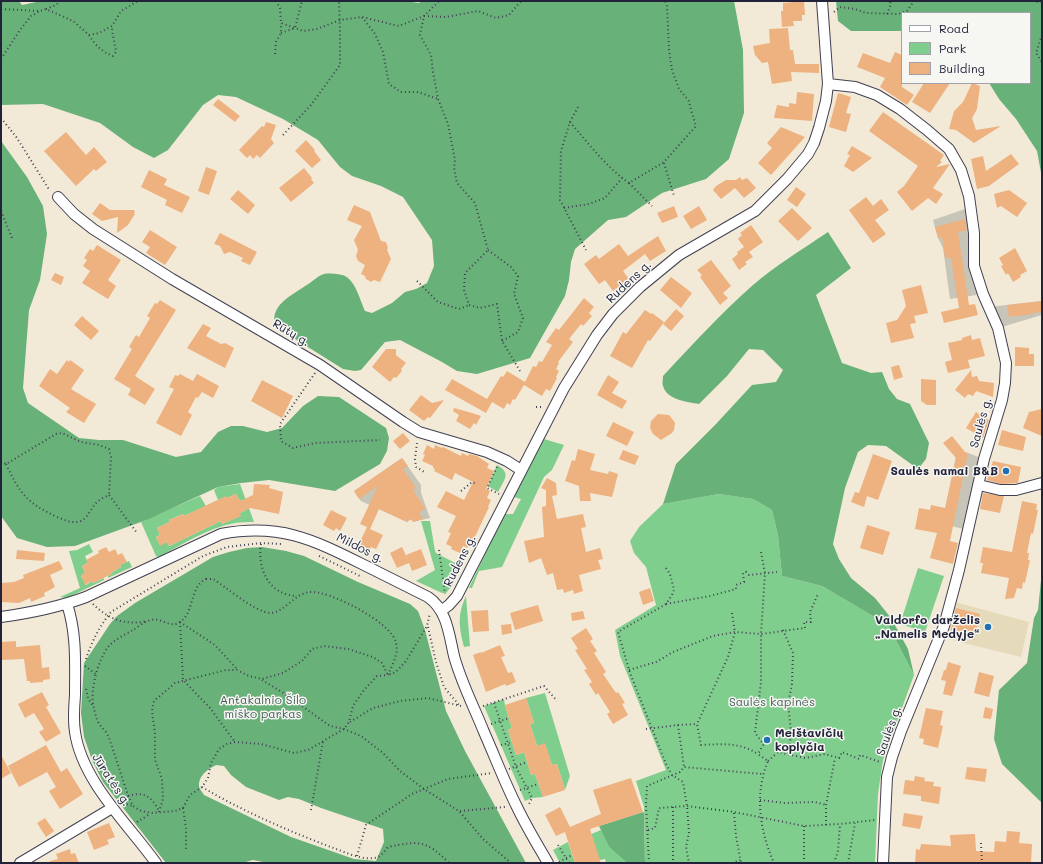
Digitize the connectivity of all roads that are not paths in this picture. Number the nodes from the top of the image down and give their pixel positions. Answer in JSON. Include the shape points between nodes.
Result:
{"nodes":[{"id":1,"x":822,"y":1,"type":"edge"},
{"id":2,"x":828,"y":84,"type":"junction"},
{"id":3,"x":58,"y":197,"type":"road end"},
{"id":4,"x":521,"y":470,"type":"junction"},
{"id":5,"x":1042,"y":483,"type":"edge"},
{"id":6,"x":979,"y":485,"type":"junction"},
{"id":7,"x":67,"y":604,"type":"junction"},
{"id":8,"x":442,"y":611,"type":"junction"},
{"id":9,"x":1,"y":617,"type":"edge"},
{"id":10,"x":112,"y":808,"type":"junction"},
{"id":11,"x":20,"y":863,"type":"edge"},
{"id":12,"x":156,"y":863,"type":"edge"},
{"id":13,"x":548,"y":863,"type":"edge"},
{"id":14,"x":883,"y":863,"type":"edge"}],
"edges":[{"from":1,"to":2,"type":"street","name":"Rudens g."},
{"from":2,"to":4,"type":"street","name":"Rudens g.","via":[[814,143],[800,164],[755,211],[679,255],[640,287],[614,314],[565,385]]},
{"from":2,"to":6,"type":"street","name":"Saulės g.","via":[[855,87],[877,95],[900,109],[949,149],[960,170],[969,196],[974,233],[974,266],[998,328],[1006,363],[1005,382]]},
{"from":3,"to":4,"type":"street","name":"Rūtų g.","via":[[93,229],[168,277],[320,365],[419,432],[487,452]]},
{"from":4,"to":8,"type":"street","name":"Rudens g.","via":[[457,596]]},
{"from":5,"to":6,"type":"street","via":[[1016,490],[1000,490]]},
{"from":6,"to":14,"type":"street","name":"Saulės g.","via":[[944,626],[893,751],[887,777]]},
{"from":7,"to":8,"type":"street","name":"Mildos g.","via":[[86,598],[221,534],[245,530],[272,530],[296,534],[327,546],[428,597]]},
{"from":7,"to":9,"type":"street","name":"Mildos g."},
{"from":7,"to":10,"type":"street","name":"Jūratės g.","via":[[76,657],[74,721],[77,744],[87,769]]},
{"from":8,"to":13,"type":"street","name":"Mildos g.","via":[[461,678],[474,709],[516,806]]},
{"from":10,"to":11,"type":"street"},
{"from":10,"to":12,"type":"street","name":"Jūratės g."}]}
